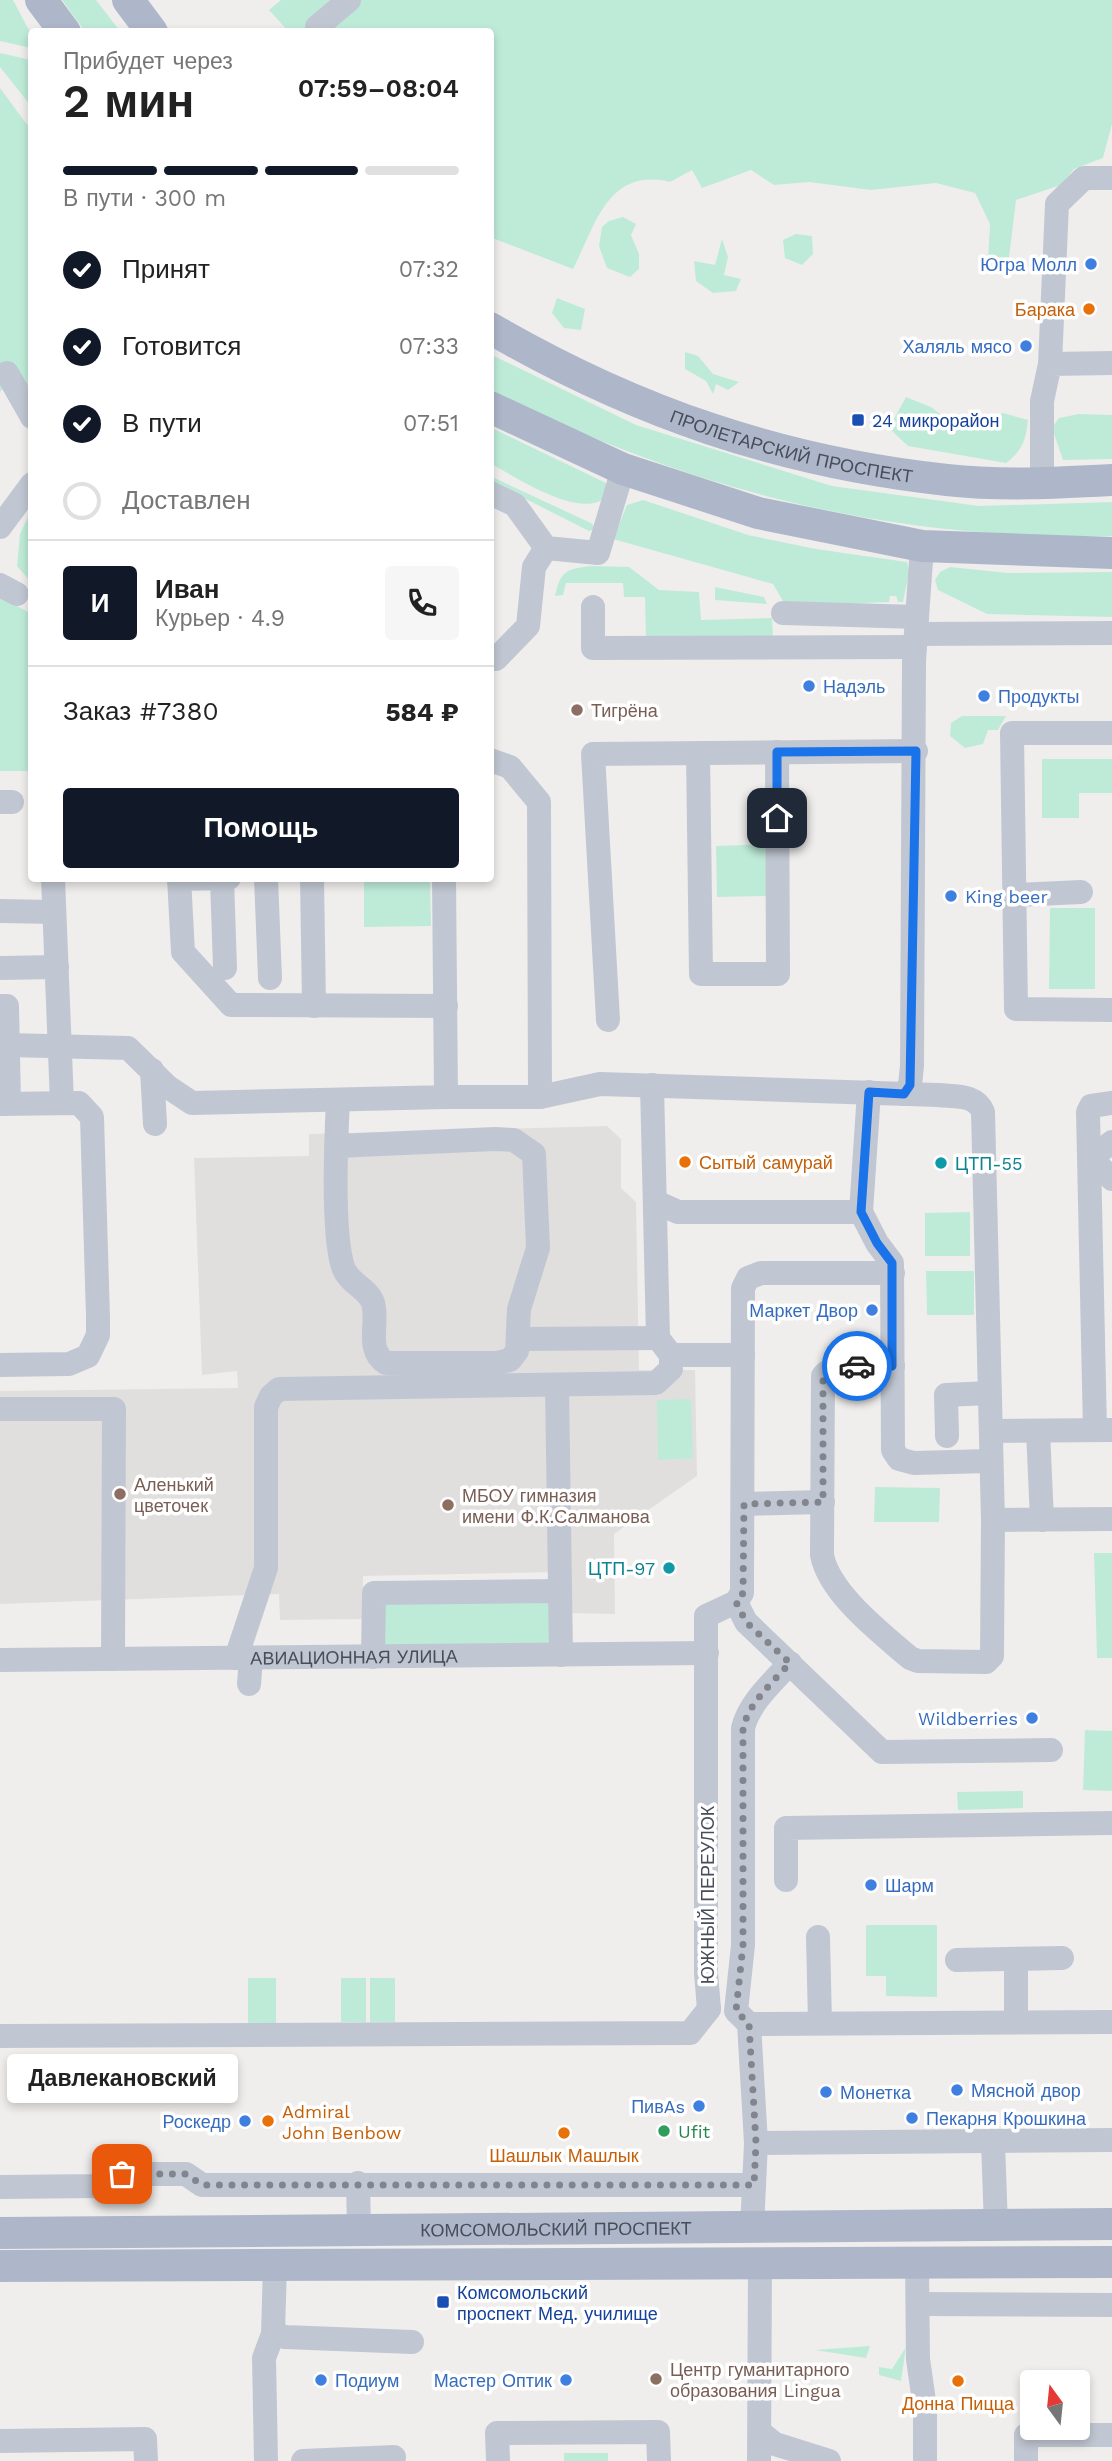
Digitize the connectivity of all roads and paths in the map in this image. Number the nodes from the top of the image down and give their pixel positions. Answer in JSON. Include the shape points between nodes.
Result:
{"nodes":[{"id":1,"x":41,"y":0,"type":"edge"},
{"id":2,"x":128,"y":0,"type":"edge"},
{"id":3,"x":349,"y":0,"type":"edge"},
{"id":4,"x":62,"y":28,"type":"edge"},
{"id":5,"x":149,"y":28,"type":"edge"},
{"id":6,"x":318,"y":28,"type":"edge"},
{"id":7,"x":1112,"y":178,"type":"edge"},
{"id":8,"x":494,"y":330,"type":"edge"},
{"id":9,"x":1112,"y":363,"type":"edge"},
{"id":10,"x":1050,"y":364,"type":"junction"},
{"id":11,"x":7,"y":373,"type":"dead end"},
{"id":12,"x":494,"y":409,"type":"edge"},
{"id":13,"x":28,"y":410,"type":"edge"},
{"id":14,"x":623,"y":469,"type":"junction"},
{"id":15,"x":1112,"y":480,"type":"edge"},
{"id":16,"x":1042,"y":483,"type":"junction"},
{"id":17,"x":28,"y":489,"type":"edge"},
{"id":18,"x":494,"y":495,"type":"edge"},
{"id":19,"x":0,"y":527,"type":"edge"},
{"id":20,"x":922,"y":546,"type":"junction"},
{"id":21,"x":546,"y":548,"type":"junction"},
{"id":22,"x":1112,"y":553,"type":"edge"},
{"id":23,"x":593,"y":607,"type":"dead end"},
{"id":24,"x":783,"y":614,"type":"dead end"},
{"id":25,"x":916,"y":633,"type":"junction"},
{"id":26,"x":1112,"y":633,"type":"edge"},
{"id":27,"x":494,"y":659,"type":"edge"},
{"id":28,"x":1112,"y":733,"type":"edge"},
{"id":29,"x":916,"y":751,"type":"junction"},
{"id":30,"x":698,"y":752,"type":"junction"},
{"id":31,"x":777,"y":752,"type":"junction"},
{"id":32,"x":494,"y":761,"type":"edge"},
{"id":33,"x":53,"y":882,"type":"edge"},
{"id":34,"x":179,"y":882,"type":"edge"},
{"id":35,"x":222,"y":882,"type":"edge"},
{"id":36,"x":266,"y":882,"type":"edge"},
{"id":37,"x":312,"y":882,"type":"edge"},
{"id":38,"x":444,"y":882,"type":"edge"},
{"id":39,"x":1081,"y":891,"type":"dead end"},
{"id":40,"x":1015,"y":895,"type":"junction"},
{"id":41,"x":0,"y":911,"type":"edge"},
{"id":42,"x":54,"y":912,"type":"junction"},
{"id":43,"x":57,"y":967,"type":"junction"},
{"id":44,"x":0,"y":968,"type":"edge"},
{"id":45,"x":225,"y":968,"type":"dead end"},
{"id":46,"x":270,"y":978,"type":"dead end"},
{"id":47,"x":0,"y":1006,"type":"edge"},
{"id":48,"x":314,"y":1006,"type":"junction"},
{"id":49,"x":446,"y":1006,"type":"junction"},
{"id":50,"x":1112,"y":1010,"type":"edge"},
{"id":51,"x":608,"y":1020,"type":"dead end"},
{"id":52,"x":8,"y":1045,"type":"junction"},
{"id":53,"x":60,"y":1047,"type":"junction"},
{"id":54,"x":152,"y":1070,"type":"junction"},
{"id":55,"x":652,"y":1084,"type":"junction"},
{"id":56,"x":869,"y":1092,"type":"junction"},
{"id":57,"x":904,"y":1094,"type":"junction"},
{"id":58,"x":446,"y":1097,"type":"junction"},
{"id":59,"x":540,"y":1097,"type":"junction"},
{"id":60,"x":338,"y":1100,"type":"junction"},
{"id":61,"x":62,"y":1103,"type":"junction"},
{"id":62,"x":1112,"y":1103,"type":"edge"},
{"id":63,"x":5,"y":1104,"type":"edge"},
{"id":64,"x":155,"y":1124,"type":"dead end"},
{"id":65,"x":1112,"y":1142,"type":"edge"},
{"id":66,"x":337,"y":1146,"type":"junction"},
{"id":67,"x":1091,"y":1158,"type":"junction"},
{"id":68,"x":1112,"y":1179,"type":"edge"},
{"id":69,"x":656,"y":1202,"type":"junction"},
{"id":70,"x":861,"y":1212,"type":"junction"},
{"id":71,"x":1112,"y":1248,"type":"edge"},
{"id":72,"x":1093,"y":1266,"type":"junction"},
{"id":73,"x":892,"y":1273,"type":"junction"},
{"id":74,"x":1112,"y":1284,"type":"edge"},
{"id":75,"x":519,"y":1339,"type":"junction"},
{"id":76,"x":664,"y":1346,"type":"junction"},
{"id":77,"x":743,"y":1355,"type":"junction"},
{"id":78,"x":1106,"y":1356,"type":"edge"},
{"id":79,"x":0,"y":1365,"type":"edge"},
{"id":80,"x":892,"y":1366,"type":"junction"},
{"id":81,"x":557,"y":1386,"type":"junction"},
{"id":82,"x":989,"y":1394,"type":"junction"},
{"id":83,"x":0,"y":1409,"type":"edge"},
{"id":84,"x":1104,"y":1430,"type":"edge"},
{"id":85,"x":991,"y":1431,"type":"junction"},
{"id":86,"x":1038,"y":1431,"type":"junction"},
{"id":87,"x":947,"y":1436,"type":"dead end"},
{"id":88,"x":990,"y":1461,"type":"junction"},
{"id":89,"x":823,"y":1502,"type":"junction"},
{"id":90,"x":744,"y":1504,"type":"junction"},
{"id":91,"x":1112,"y":1519,"type":"edge"},
{"id":92,"x":993,"y":1520,"type":"junction"},
{"id":93,"x":1042,"y":1520,"type":"junction"},
{"id":94,"x":559,"y":1591,"type":"junction"},
{"id":95,"x":736,"y":1602,"type":"junction"},
{"id":96,"x":706,"y":1653,"type":"junction"},
{"id":97,"x":561,"y":1656,"type":"junction"},
{"id":98,"x":373,"y":1657,"type":"junction"},
{"id":99,"x":244,"y":1658,"type":"junction"},
{"id":100,"x":113,"y":1659,"type":"junction"},
{"id":101,"x":0,"y":1660,"type":"edge"},
{"id":102,"x":790,"y":1663,"type":"junction"},
{"id":103,"x":249,"y":1684,"type":"dead end"},
{"id":104,"x":1051,"y":1750,"type":"dead end"},
{"id":105,"x":1112,"y":1823,"type":"edge"},
{"id":106,"x":786,"y":1880,"type":"dead end"},
{"id":107,"x":818,"y":1937,"type":"dead end"},
{"id":108,"x":1062,"y":1958,"type":"dead end"},
{"id":109,"x":1016,"y":1959,"type":"junction"},
{"id":110,"x":957,"y":1960,"type":"dead end"},
{"id":111,"x":709,"y":2009,"type":"junction"},
{"id":112,"x":743,"y":2017,"type":"junction"},
{"id":113,"x":1016,"y":2022,"type":"junction"},
{"id":114,"x":1112,"y":2022,"type":"edge"},
{"id":115,"x":820,"y":2023,"type":"junction"},
{"id":116,"x":0,"y":2036,"type":"edge"},
{"id":117,"x":1112,"y":2140,"type":"edge"},
{"id":118,"x":993,"y":2142,"type":"junction"},
{"id":119,"x":756,"y":2143,"type":"junction"},
{"id":120,"x":358,"y":2183,"type":"junction"},
{"id":121,"x":754,"y":2185,"type":"junction"},
{"id":122,"x":0,"y":2188,"type":"edge"},
{"id":123,"x":1112,"y":2224,"type":"edge"},
{"id":124,"x":996,"y":2227,"type":"junction"},
{"id":125,"x":605,"y":2228,"type":"junction"},
{"id":126,"x":752,"y":2228,"type":"junction"},
{"id":127,"x":359,"y":2229,"type":"junction"},
{"id":128,"x":10,"y":2232,"type":"edge"},
{"id":129,"x":917,"y":2262,"type":"junction"},
{"id":130,"x":1112,"y":2262,"type":"edge"},
{"id":131,"x":275,"y":2264,"type":"junction"},
{"id":132,"x":604,"y":2264,"type":"junction"},
{"id":133,"x":760,"y":2264,"type":"junction"},
{"id":134,"x":10,"y":2266,"type":"edge"},
{"id":135,"x":918,"y":2304,"type":"junction"},
{"id":136,"x":1112,"y":2305,"type":"edge"},
{"id":137,"x":273,"y":2334,"type":"junction"},
{"id":138,"x":412,"y":2342,"type":"dead end"},
{"id":139,"x":760,"y":2432,"type":"junction"},
{"id":140,"x":1112,"y":2435,"type":"edge"},
{"id":141,"x":0,"y":2441,"type":"edge"},
{"id":142,"x":394,"y":2457,"type":"dead end"},
{"id":143,"x":146,"y":2461,"type":"edge"},
{"id":144,"x":266,"y":2461,"type":"edge"},
{"id":145,"x":303,"y":2461,"type":"edge"},
{"id":146,"x":498,"y":2461,"type":"edge"},
{"id":147,"x":659,"y":2461,"type":"edge"},
{"id":148,"x":760,"y":2461,"type":"edge"},
{"id":149,"x":829,"y":2461,"type":"edge"},
{"id":150,"x":925,"y":2461,"type":"edge"},
{"id":151,"x":1027,"y":2461,"type":"edge"}],
"edges":[{"from":1,"to":4,"type":"main road"},
{"from":2,"to":5,"type":"main road"},
{"from":3,"to":6,"type":"street"},
{"from":7,"to":10,"type":"street","via":[[1084,178],[1057,204]]},
{"from":8,"to":16,"type":"main road","name":"ПРОЛЕТАРСКИЙ ПРОСПЕКТ","via":[[627,399],[696,426],[778,450],[948,480]]},
{"from":9,"to":10,"type":"street"},
{"from":10,"to":16,"type":"street","via":[[1042,401]]},
{"from":11,"to":13,"type":"street"},
{"from":12,"to":14,"type":"main road"},
{"from":14,"to":20,"type":"main road","via":[[758,513]]},
{"from":14,"to":21,"type":"street","via":[[598,553]]},
{"from":15,"to":16,"type":"main road","name":"ПРОЛЕТАРСКИЙ ПРОСПЕКТ"},
{"from":17,"to":19,"type":"street"},
{"from":18,"to":21,"type":"street","via":[[515,505]]},
{"from":20,"to":22,"type":"main road"},
{"from":20,"to":25,"type":"street"},
{"from":21,"to":27,"type":"street","via":[[534,568],[528,626]]},
{"from":23,"to":25,"type":"street","via":[[593,648]]},
{"from":24,"to":25,"type":"street"},
{"from":25,"to":26,"type":"street"},
{"from":25,"to":29,"type":"street"},
{"from":28,"to":40,"type":"street","via":[[1012,733]]},
{"from":29,"to":31,"type":"street"},
{"from":29,"to":57,"type":"street","via":[[912,1066]]},
{"from":30,"to":31,"type":"street"},
{"from":30,"to":31,"type":"street","via":[[701,974],[778,974]]},
{"from":30,"to":51,"type":"street","via":[[593,754]]},
{"from":32,"to":59,"type":"street","via":[[510,767],[539,802]]},
{"from":33,"to":42,"type":"street"},
{"from":34,"to":48,"type":"street","via":[[183,952],[231,1005]]},
{"from":35,"to":45,"type":"street"},
{"from":36,"to":46,"type":"street"},
{"from":37,"to":48,"type":"street"},
{"from":38,"to":49,"type":"street"},
{"from":39,"to":40,"type":"street"},
{"from":40,"to":50,"type":"street","via":[[1016,1009]]},
{"from":41,"to":42,"type":"street"},
{"from":42,"to":43,"type":"street"},
{"from":43,"to":44,"type":"street"},
{"from":43,"to":53,"type":"street"},
{"from":47,"to":52,"type":"street","via":[[7,1006]]},
{"from":48,"to":49,"type":"street"},
{"from":49,"to":58,"type":"street"},
{"from":52,"to":53,"type":"street","via":[[33,1037]]},
{"from":52,"to":63,"type":"street"},
{"from":53,"to":54,"type":"street","via":[[128,1048]]},
{"from":53,"to":61,"type":"street"},
{"from":54,"to":60,"type":"street","via":[[192,1102]]},
{"from":54,"to":64,"type":"street"},
{"from":55,"to":56,"type":"street"},
{"from":55,"to":59,"type":"street","via":[[600,1084]]},
{"from":55,"to":69,"type":"street"},
{"from":56,"to":57,"type":"street"},
{"from":56,"to":70,"type":"street"},
{"from":57,"to":82,"type":"street","via":[[973,1099],[983,1112]]},
{"from":58,"to":59,"type":"street"},
{"from":58,"to":60,"type":"street"},
{"from":60,"to":66,"type":"street"},
{"from":61,"to":63,"type":"street"},
{"from":61,"to":79,"type":"street","via":[[79,1103],[92,1116],[98,1335],[88,1356],[69,1364]]},
{"from":62,"to":67,"type":"street","via":[[1097,1103],[1088,1112]]},
{"from":65,"to":67,"type":"street"},
{"from":66,"to":75,"type":"street","via":[[339,1248],[353,1284],[373,1303],[374,1346],[379,1358],[386,1363],[497,1363],[510,1360]]},
{"from":66,"to":75,"type":"street","via":[[495,1139],[514,1140],[534,1154],[538,1248],[519,1309]]},
{"from":67,"to":68,"type":"street"},
{"from":67,"to":72,"type":"street"},
{"from":69,"to":70,"type":"street","via":[[678,1212]]},
{"from":69,"to":76,"type":"street"},
{"from":70,"to":73,"type":"street","via":[[892,1263]]},
{"from":71,"to":72,"type":"street"},
{"from":72,"to":74,"type":"street"},
{"from":72,"to":78,"type":"street"},
{"from":73,"to":77,"type":"street","via":[[761,1273],[748,1278],[743,1287]]},
{"from":73,"to":80,"type":"street"},
{"from":75,"to":76,"type":"street"},
{"from":76,"to":77,"type":"street"},
{"from":76,"to":81,"type":"street","via":[[671,1369],[656,1383]]},
{"from":77,"to":90,"type":"street"},
{"from":78,"to":84,"type":"street"},
{"from":80,"to":88,"type":"street","via":[[893,1450],[899,1460]]},
{"from":80,"to":89,"type":"street","via":[[842,1366],[829,1368],[823,1376]]},
{"from":81,"to":94,"type":"street"},
{"from":81,"to":99,"type":"street","via":[[279,1389],[266,1407],[266,1568]]},
{"from":82,"to":85,"type":"street"},
{"from":82,"to":87,"type":"street","via":[[946,1395]]},
{"from":83,"to":100,"type":"street","via":[[114,1409]]},
{"from":84,"to":86,"type":"street"},
{"from":85,"to":86,"type":"street"},
{"from":85,"to":88,"type":"street"},
{"from":86,"to":93,"type":"street"},
{"from":88,"to":92,"type":"street"},
{"from":89,"to":90,"type":"street"},
{"from":89,"to":92,"type":"street","via":[[825,1572],[895,1645],[918,1661],[990,1660]]},
{"from":90,"to":95,"type":"street","via":[[743,1593]]},
{"from":91,"to":93,"type":"street"},
{"from":92,"to":93,"type":"street"},
{"from":94,"to":97,"type":"street"},
{"from":94,"to":98,"type":"street","via":[[374,1593]]},
{"from":95,"to":96,"type":"street","name":"ЮЖНЫЙ ПЕРЕУЛОК","via":[[706,1616]]},
{"from":95,"to":102,"type":"street","via":[[746,1622]]},
{"from":96,"to":97,"type":"street","name":"АВИАЦИОННАЯ УЛИЦА"},
{"from":96,"to":111,"type":"street","name":"ЮЖНЫЙ ПЕРЕУЛОК"},
{"from":97,"to":98,"type":"street","name":"АВИАЦИОННАЯ УЛИЦА"},
{"from":98,"to":99,"type":"street","name":"АВИАЦИОННАЯ УЛИЦА"},
{"from":99,"to":100,"type":"street","name":"АВИАЦИОННАЯ УЛИЦА"},
{"from":99,"to":103,"type":"street"},
{"from":100,"to":101,"type":"street","name":"АВИАЦИОННАЯ УЛИЦА"},
{"from":102,"to":104,"type":"street","via":[[882,1752]]},
{"from":102,"to":112,"type":"street","via":[[754,1704],[743,1728]]},
{"from":105,"to":106,"type":"street","via":[[786,1828]]},
{"from":107,"to":115,"type":"street"},
{"from":108,"to":109,"type":"street"},
{"from":109,"to":110,"type":"street"},
{"from":109,"to":113,"type":"street"},
{"from":111,"to":112,"type":"street","name":"ЮЖНЫЙ ПЕРЕУЛОК"},
{"from":111,"to":116,"type":"street","via":[[690,2033]]},
{"from":112,"to":115,"type":"street","name":"ЮЖНЫЙ ПЕРЕУЛОК"},
{"from":112,"to":119,"type":"street"},
{"from":113,"to":114,"type":"street","name":"ЮЖНЫЙ ПЕРЕУЛОК"},
{"from":113,"to":115,"type":"street","name":"ЮЖНЫЙ ПЕРЕУЛОК"},
{"from":117,"to":118,"type":"street"},
{"from":118,"to":119,"type":"street"},
{"from":118,"to":124,"type":"street"},
{"from":119,"to":121,"type":"street"},
{"from":120,"to":121,"type":"street"},
{"from":120,"to":122,"type":"street","via":[[202,2185],[186,2174],[122,2174],[101,2186]]},
{"from":120,"to":127,"type":"street"},
{"from":121,"to":126,"type":"street"},
{"from":123,"to":124,"type":"main road","name":"КОМСОМОЛЬСКИЙ ПРОСПЕКТ"},
{"from":124,"to":126,"type":"main road","name":"КОМСОМОЛЬСКИЙ ПРОСПЕКТ"},
{"from":125,"to":126,"type":"main road","name":"КОМСОМОЛЬСКИЙ ПРОСПЕКТ"},
{"from":125,"to":127,"type":"main road","name":"КОМСОМОЛЬСКИЙ ПРОСПЕКТ"},
{"from":125,"to":132,"type":"main road"},
{"from":127,"to":128,"type":"main road","name":"КОМСОМОЛЬСКИЙ ПРОСПЕКТ"},
{"from":128,"to":134,"type":"main road"},
{"from":129,"to":130,"type":"main road","name":"КОМСОМОЛЬСКИЙ ПРОСПЕКТ"},
{"from":129,"to":133,"type":"main road","name":"КОМСОМОЛЬСКИЙ ПРОСПЕКТ"},
{"from":129,"to":135,"type":"street"},
{"from":131,"to":132,"type":"main road","name":"КОМСОМОЛЬСКИЙ ПРОСПЕКТ"},
{"from":131,"to":134,"type":"main road","name":"КОМСОМОЛЬСКИЙ ПРОСПЕКТ"},
{"from":131,"to":137,"type":"street"},
{"from":132,"to":133,"type":"main road","name":"КОМСОМОЛЬСКИЙ ПРОСПЕКТ"},
{"from":133,"to":139,"type":"street"},
{"from":135,"to":136,"type":"street"},
{"from":135,"to":150,"type":"street"},
{"from":137,"to":138,"type":"street"},
{"from":137,"to":144,"type":"street","via":[[264,2358]]},
{"from":139,"to":148,"type":"street"},
{"from":139,"to":149,"type":"street","via":[[775,2444]]},
{"from":140,"to":151,"type":"street","via":[[1026,2435]]},
{"from":141,"to":143,"type":"street","via":[[145,2440]]},
{"from":142,"to":145,"type":"street"},
{"from":146,"to":147,"type":"street","via":[[497,2433],[658,2432]]}]}
